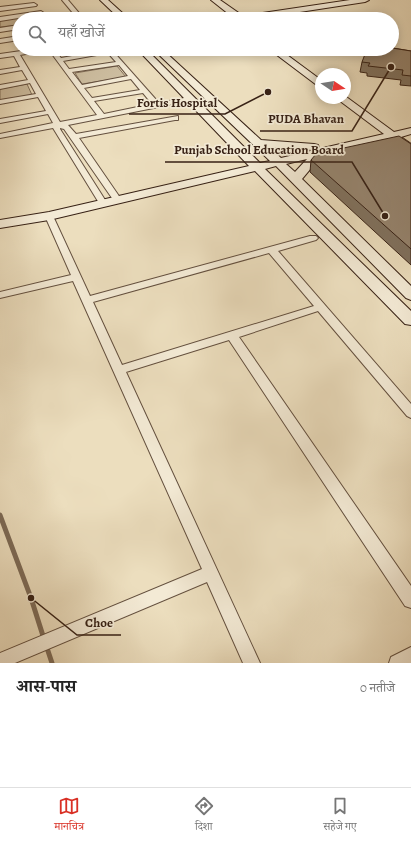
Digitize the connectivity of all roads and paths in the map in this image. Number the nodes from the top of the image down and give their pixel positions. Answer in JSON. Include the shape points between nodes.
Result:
{"nodes":[{"id":1,"x":65,"y":0,"type":"edge"},
{"id":2,"x":104,"y":0,"type":"edge"},
{"id":3,"x":205,"y":0,"type":"edge"},
{"id":4,"x":215,"y":0,"type":"edge"},
{"id":5,"x":341,"y":0,"type":"edge"},
{"id":6,"x":365,"y":0,"type":"edge"},
{"id":7,"x":32,"y":2,"type":"edge"},
{"id":8,"x":304,"y":7,"type":"junction"},
{"id":9,"x":0,"y":9,"type":"edge"},
{"id":10,"x":40,"y":12,"type":"edge"},
{"id":11,"x":74,"y":12,"type":"edge"},
{"id":12,"x":117,"y":12,"type":"edge"},
{"id":13,"x":226,"y":12,"type":"edge"},
{"id":14,"x":230,"y":12,"type":"edge"},
{"id":15,"x":274,"y":12,"type":"edge"},
{"id":16,"x":12,"y":17,"type":"edge"},
{"id":17,"x":0,"y":19,"type":"edge"},
{"id":18,"x":12,"y":28,"type":"edge"},
{"id":19,"x":0,"y":30,"type":"edge"},
{"id":20,"x":12,"y":39,"type":"edge"},
{"id":21,"x":0,"y":41,"type":"edge"},
{"id":22,"x":12,"y":54,"type":"edge"},
{"id":23,"x":0,"y":56,"type":"edge"},
{"id":24,"x":17,"y":56,"type":"edge"},
{"id":25,"x":57,"y":56,"type":"edge"},
{"id":26,"x":80,"y":56,"type":"edge"},
{"id":27,"x":114,"y":56,"type":"edge"},
{"id":28,"x":148,"y":56,"type":"edge"},
{"id":29,"x":165,"y":56,"type":"edge"},
{"id":30,"x":283,"y":56,"type":"edge"},
{"id":31,"x":295,"y":56,"type":"edge"},
{"id":32,"x":60,"y":60,"type":"junction"},
{"id":33,"x":120,"y":63,"type":"junction"},
{"id":34,"x":25,"y":68,"type":"junction"},
{"id":35,"x":315,"y":70,"type":"edge"},
{"id":36,"x":68,"y":71,"type":"junction"},
{"id":37,"x":0,"y":72,"type":"edge"},
{"id":38,"x":133,"y":77,"type":"junction"},
{"id":39,"x":315,"y":80,"type":"edge"},
{"id":40,"x":32,"y":81,"type":"junction"},
{"id":41,"x":0,"y":87,"type":"edge"},
{"id":42,"x":80,"y":87,"type":"junction"},
{"id":43,"x":144,"y":90,"type":"junction"},
{"id":44,"x":41,"y":95,"type":"junction"},
{"id":45,"x":351,"y":95,"type":"edge"},
{"id":46,"x":189,"y":99,"type":"junction"},
{"id":47,"x":90,"y":100,"type":"junction"},
{"id":48,"x":0,"y":102,"type":"edge"},
{"id":49,"x":349,"y":104,"type":"edge"},
{"id":50,"x":157,"y":105,"type":"junction"},
{"id":51,"x":50,"y":112,"type":"junction"},
{"id":52,"x":102,"y":116,"type":"junction"},
{"id":53,"x":175,"y":118,"type":"dead end"},
{"id":54,"x":0,"y":121,"type":"edge"},
{"id":55,"x":374,"y":122,"type":"junction"},
{"id":56,"x":58,"y":125,"type":"junction"},
{"id":57,"x":409,"y":133,"type":"edge"},
{"id":58,"x":391,"y":135,"type":"junction"},
{"id":59,"x":0,"y":136,"type":"edge"},
{"id":60,"x":74,"y":137,"type":"junction"},
{"id":61,"x":362,"y":141,"type":"junction"},
{"id":62,"x":258,"y":143,"type":"junction"},
{"id":63,"x":411,"y":149,"type":"edge"},
{"id":64,"x":326,"y":150,"type":"junction"},
{"id":65,"x":241,"y":151,"type":"junction"},
{"id":66,"x":277,"y":161,"type":"junction"},
{"id":67,"x":256,"y":166,"type":"junction"},
{"id":68,"x":229,"y":173,"type":"junction"},
{"id":69,"x":298,"y":177,"type":"junction"},
{"id":70,"x":272,"y":182,"type":"junction"},
{"id":71,"x":118,"y":200,"type":"junction"},
{"id":72,"x":103,"y":203,"type":"junction"},
{"id":73,"x":49,"y":216,"type":"junction"},
{"id":74,"x":0,"y":224,"type":"edge"},
{"id":75,"x":313,"y":238,"type":"dead end"},
{"id":76,"x":272,"y":250,"type":"junction"},
{"id":77,"x":77,"y":278,"type":"junction"},
{"id":78,"x":411,"y":282,"type":"edge"},
{"id":79,"x":0,"y":295,"type":"edge"},
{"id":80,"x":411,"y":295,"type":"edge"},
{"id":81,"x":87,"y":300,"type":"junction"},
{"id":82,"x":320,"y":307,"type":"junction"},
{"id":83,"x":411,"y":320,"type":"edge"},
{"id":84,"x":231,"y":334,"type":"junction"},
{"id":85,"x":119,"y":370,"type":"junction"},
{"id":86,"x":411,"y":413,"type":"edge"},
{"id":87,"x":210,"y":573,"type":"junction"},
{"id":88,"x":411,"y":600,"type":"edge"},
{"id":89,"x":411,"y":655,"type":"edge"},
{"id":90,"x":0,"y":661,"type":"edge"},
{"id":91,"x":252,"y":663,"type":"edge"},
{"id":92,"x":397,"y":663,"type":"edge"}],
"edges":[{"from":1,"to":11,"type":"street"},
{"from":2,"to":12,"type":"street"},
{"from":3,"to":13,"type":"street"},
{"from":4,"to":14,"type":"street"},
{"from":5,"to":8,"type":"street"},
{"from":6,"to":8,"type":"street"},
{"from":7,"to":9,"type":"street"},
{"from":7,"to":10,"type":"street"},
{"from":8,"to":15,"type":"street"},
{"from":16,"to":17,"type":"street"},
{"from":18,"to":19,"type":"street"},
{"from":20,"to":21,"type":"street"},
{"from":22,"to":23,"type":"street"},
{"from":24,"to":34,"type":"street"},
{"from":25,"to":32,"type":"street"},
{"from":26,"to":32,"type":"street"},
{"from":27,"to":33,"type":"street"},
{"from":28,"to":46,"type":"street"},
{"from":29,"to":62,"type":"street"},
{"from":30,"to":39,"type":"street"},
{"from":31,"to":35,"type":"street"},
{"from":32,"to":36,"type":"street"},
{"from":33,"to":36,"type":"street"},
{"from":33,"to":38,"type":"street"},
{"from":34,"to":37,"type":"street"},
{"from":34,"to":40,"type":"street"},
{"from":36,"to":42,"type":"street"},
{"from":38,"to":42,"type":"street"},
{"from":38,"to":43,"type":"street"},
{"from":40,"to":41,"type":"street"},
{"from":40,"to":44,"type":"street"},
{"from":42,"to":47,"type":"street"},
{"from":43,"to":47,"type":"street"},
{"from":43,"to":50,"type":"street"},
{"from":44,"to":48,"type":"street"},
{"from":44,"to":51,"type":"street"},
{"from":45,"to":57,"type":"street"},
{"from":46,"to":50,"type":"street"},
{"from":46,"to":65,"type":"street"},
{"from":47,"to":52,"type":"street"},
{"from":49,"to":55,"type":"street"},
{"from":50,"to":52,"type":"street"},
{"from":51,"to":54,"type":"street"},
{"from":51,"to":56,"type":"street"},
{"from":52,"to":56,"type":"street"},
{"from":53,"to":60,"type":"street"},
{"from":55,"to":58,"type":"street"},
{"from":55,"to":61,"type":"street"},
{"from":56,"to":59,"type":"street"},
{"from":56,"to":60,"type":"street","via":[[67,127]]},
{"from":56,"to":72,"type":"street","via":[[56,129]]},
{"from":57,"to":58,"type":"street"},
{"from":58,"to":61,"type":"street"},
{"from":58,"to":63,"type":"street"},
{"from":60,"to":71,"type":"street"},
{"from":61,"to":63,"type":"street"},
{"from":61,"to":64,"type":"street"},
{"from":62,"to":64,"type":"street"},
{"from":62,"to":66,"type":"street"},
{"from":64,"to":66,"type":"street"},
{"from":64,"to":69,"type":"street"},
{"from":65,"to":67,"type":"street"},
{"from":65,"to":68,"type":"street"},
{"from":66,"to":67,"type":"street"},
{"from":66,"to":69,"type":"street"},
{"from":67,"to":68,"type":"street"},
{"from":67,"to":70,"type":"street"},
{"from":68,"to":70,"type":"street","via":[[256,175]]},
{"from":68,"to":71,"type":"street"},
{"from":69,"to":78,"type":"street"},
{"from":69,"to":80,"type":"street"},
{"from":70,"to":83,"type":"street"},
{"from":71,"to":72,"type":"street"},
{"from":72,"to":73,"type":"street"},
{"from":73,"to":74,"type":"street"},
{"from":73,"to":77,"type":"street"},
{"from":75,"to":76,"type":"street"},
{"from":76,"to":81,"type":"street"},
{"from":76,"to":82,"type":"street"},
{"from":77,"to":79,"type":"street"},
{"from":77,"to":81,"type":"street"},
{"from":81,"to":85,"type":"street"},
{"from":82,"to":84,"type":"street"},
{"from":82,"to":86,"type":"street"},
{"from":84,"to":85,"type":"street"},
{"from":84,"to":88,"type":"street"},
{"from":85,"to":87,"type":"street"},
{"from":87,"to":90,"type":"street"},
{"from":87,"to":91,"type":"street"},
{"from":89,"to":92,"type":"street"}]}
